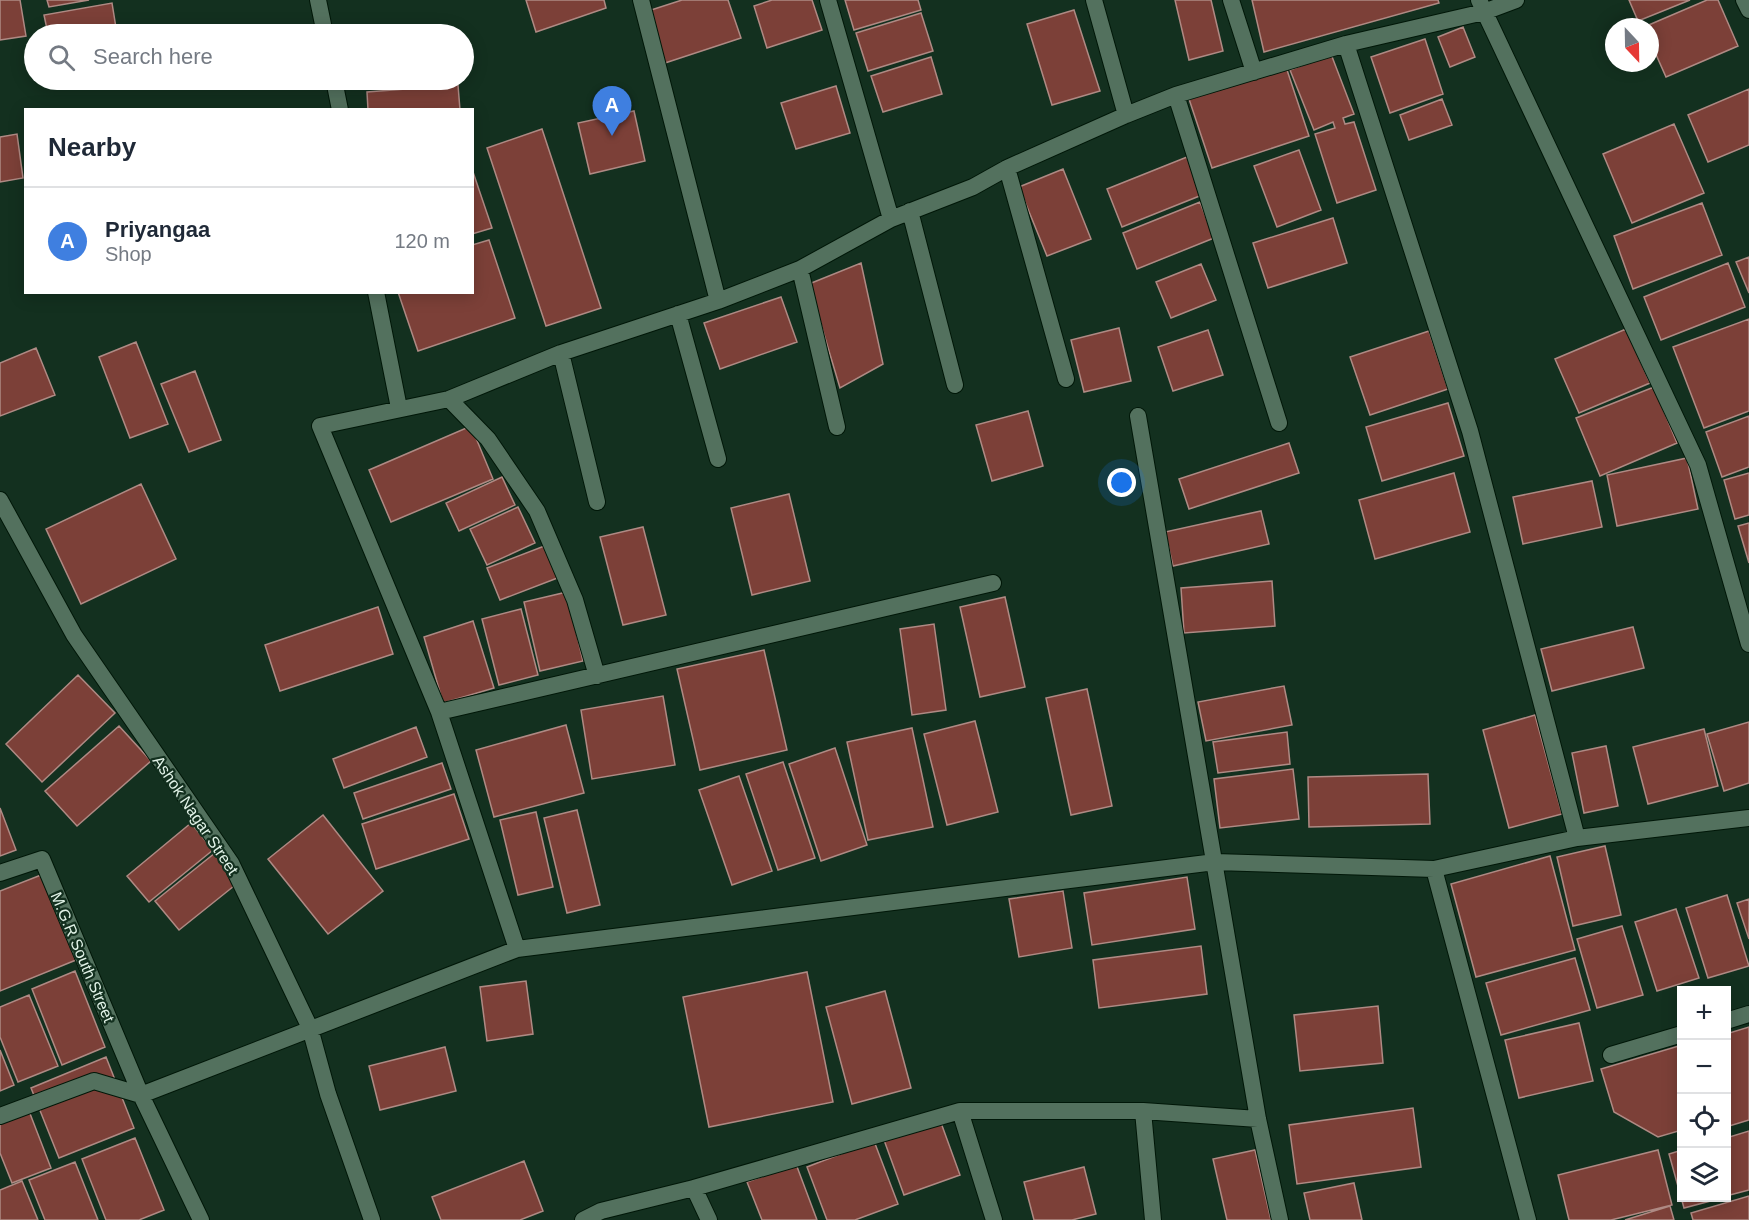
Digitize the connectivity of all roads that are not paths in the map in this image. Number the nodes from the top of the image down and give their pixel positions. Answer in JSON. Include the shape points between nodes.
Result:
{"nodes":[{"id":1,"x":318,"y":0,"type":"edge"},
{"id":2,"x":641,"y":0,"type":"edge"},
{"id":3,"x":828,"y":0,"type":"edge"},
{"id":4,"x":1094,"y":0,"type":"edge"},
{"id":5,"x":1232,"y":0,"type":"edge"},
{"id":6,"x":1516,"y":0,"type":"edge"},
{"id":7,"x":1744,"y":0,"type":"edge"},
{"id":8,"x":1481,"y":6,"type":"edge"},
{"id":9,"x":1749,"y":10,"type":"edge"},
{"id":10,"x":323,"y":24,"type":"edge"},
{"id":11,"x":1346,"y":44,"type":"junction"},
{"id":12,"x":1254,"y":72,"type":"junction"},
{"id":13,"x":336,"y":90,"type":"edge"},
{"id":14,"x":1176,"y":95,"type":"junction"},
{"id":15,"x":340,"y":108,"type":"edge"},
{"id":16,"x":1126,"y":114,"type":"junction"},
{"id":17,"x":1007,"y":168,"type":"junction"},
{"id":18,"x":910,"y":212,"type":"junction"},
{"id":19,"x":891,"y":219,"type":"junction"},
{"id":20,"x":800,"y":269,"type":"junction"},
{"id":21,"x":376,"y":294,"type":"edge"},
{"id":22,"x":718,"y":301,"type":"junction"},
{"id":23,"x":678,"y":314,"type":"junction"},
{"id":24,"x":561,"y":353,"type":"junction"},
{"id":25,"x":1066,"y":380,"type":"dead end"},
{"id":26,"x":955,"y":385,"type":"dead end"},
{"id":27,"x":449,"y":399,"type":"junction"},
{"id":28,"x":399,"y":408,"type":"junction"},
{"id":29,"x":1138,"y":416,"type":"dead end"},
{"id":30,"x":1279,"y":423,"type":"dead end"},
{"id":31,"x":837,"y":427,"type":"dead end"},
{"id":32,"x":718,"y":459,"type":"dead end"},
{"id":33,"x":0,"y":500,"type":"edge"},
{"id":34,"x":597,"y":502,"type":"dead end"},
{"id":35,"x":993,"y":583,"type":"dead end"},
{"id":36,"x":1749,"y":644,"type":"edge"},
{"id":37,"x":597,"y":676,"type":"junction"},
{"id":38,"x":439,"y":712,"type":"junction"},
{"id":39,"x":1749,"y":818,"type":"edge"},
{"id":40,"x":1577,"y":838,"type":"junction"},
{"id":41,"x":1215,"y":862,"type":"junction"},
{"id":42,"x":1434,"y":869,"type":"junction"},
{"id":43,"x":0,"y":873,"type":"edge"},
{"id":44,"x":516,"y":949,"type":"junction"},
{"id":45,"x":1749,"y":1014,"type":"edge"},
{"id":46,"x":1731,"y":1019,"type":"edge"},
{"id":47,"x":310,"y":1028,"type":"junction"},
{"id":48,"x":1677,"y":1035,"type":"edge"},
{"id":49,"x":1611,"y":1055,"type":"dead end"},
{"id":50,"x":141,"y":1095,"type":"junction"},
{"id":51,"x":960,"y":1111,"type":"junction"},
{"id":52,"x":1143,"y":1111,"type":"junction"},
{"id":53,"x":0,"y":1116,"type":"edge"},
{"id":54,"x":1258,"y":1119,"type":"junction"},
{"id":55,"x":694,"y":1188,"type":"junction"},
{"id":56,"x":201,"y":1220,"type":"edge"},
{"id":57,"x":372,"y":1220,"type":"edge"},
{"id":58,"x":583,"y":1220,"type":"edge"},
{"id":59,"x":709,"y":1220,"type":"edge"},
{"id":60,"x":994,"y":1220,"type":"edge"},
{"id":61,"x":1153,"y":1220,"type":"edge"},
{"id":62,"x":1280,"y":1220,"type":"edge"},
{"id":63,"x":1528,"y":1220,"type":"edge"}],
"edges":[{"from":1,"to":10,"type":"street"},
{"from":2,"to":22,"type":"street"},
{"from":3,"to":19,"type":"street"},
{"from":4,"to":16,"type":"street"},
{"from":5,"to":12,"type":"street"},
{"from":6,"to":8,"type":"street"},
{"from":7,"to":9,"type":"street"},
{"from":8,"to":11,"type":"street"},
{"from":8,"to":36,"type":"street","via":[[1698,465]]},
{"from":11,"to":12,"type":"street"},
{"from":11,"to":40,"type":"street","via":[[1470,431]]},
{"from":12,"to":14,"type":"street"},
{"from":13,"to":15,"type":"street"},
{"from":14,"to":16,"type":"street"},
{"from":14,"to":30,"type":"street"},
{"from":16,"to":17,"type":"street"},
{"from":17,"to":18,"type":"street","via":[[974,187]]},
{"from":17,"to":25,"type":"street"},
{"from":18,"to":19,"type":"street"},
{"from":18,"to":26,"type":"street"},
{"from":19,"to":20,"type":"street"},
{"from":20,"to":22,"type":"street"},
{"from":20,"to":31,"type":"street"},
{"from":21,"to":28,"type":"street"},
{"from":22,"to":23,"type":"street"},
{"from":23,"to":24,"type":"street"},
{"from":23,"to":32,"type":"street"},
{"from":24,"to":27,"type":"street"},
{"from":24,"to":34,"type":"street"},
{"from":27,"to":28,"type":"street"},
{"from":27,"to":37,"type":"street","via":[[488,439],[537,511],[575,600]]},
{"from":28,"to":38,"type":"street","via":[[320,426]]},
{"from":29,"to":41,"type":"street"},
{"from":33,"to":47,"type":"street","name":"Ashok Nagar Street","via":[[74,635],[231,863]]},
{"from":35,"to":37,"type":"street"},
{"from":37,"to":38,"type":"street"},
{"from":38,"to":44,"type":"street"},
{"from":39,"to":40,"type":"street"},
{"from":40,"to":42,"type":"street"},
{"from":41,"to":42,"type":"street"},
{"from":41,"to":44,"type":"street"},
{"from":41,"to":54,"type":"street"},
{"from":42,"to":63,"type":"street"},
{"from":43,"to":50,"type":"street","name":"M.G.R South Street","via":[[42,859]]},
{"from":44,"to":47,"type":"street"},
{"from":45,"to":46,"type":"street"},
{"from":47,"to":50,"type":"street"},
{"from":47,"to":57,"type":"street","name":"Ashok Nagar Street","via":[[328,1094]]},
{"from":48,"to":49,"type":"street"},
{"from":50,"to":53,"type":"street","via":[[94,1081]]},
{"from":50,"to":56,"type":"street"},
{"from":51,"to":52,"type":"street"},
{"from":51,"to":55,"type":"street"},
{"from":51,"to":60,"type":"street"},
{"from":52,"to":54,"type":"street"},
{"from":52,"to":61,"type":"street"},
{"from":54,"to":62,"type":"street"},
{"from":55,"to":58,"type":"street","via":[[601,1211]]},
{"from":55,"to":59,"type":"street"}]}
